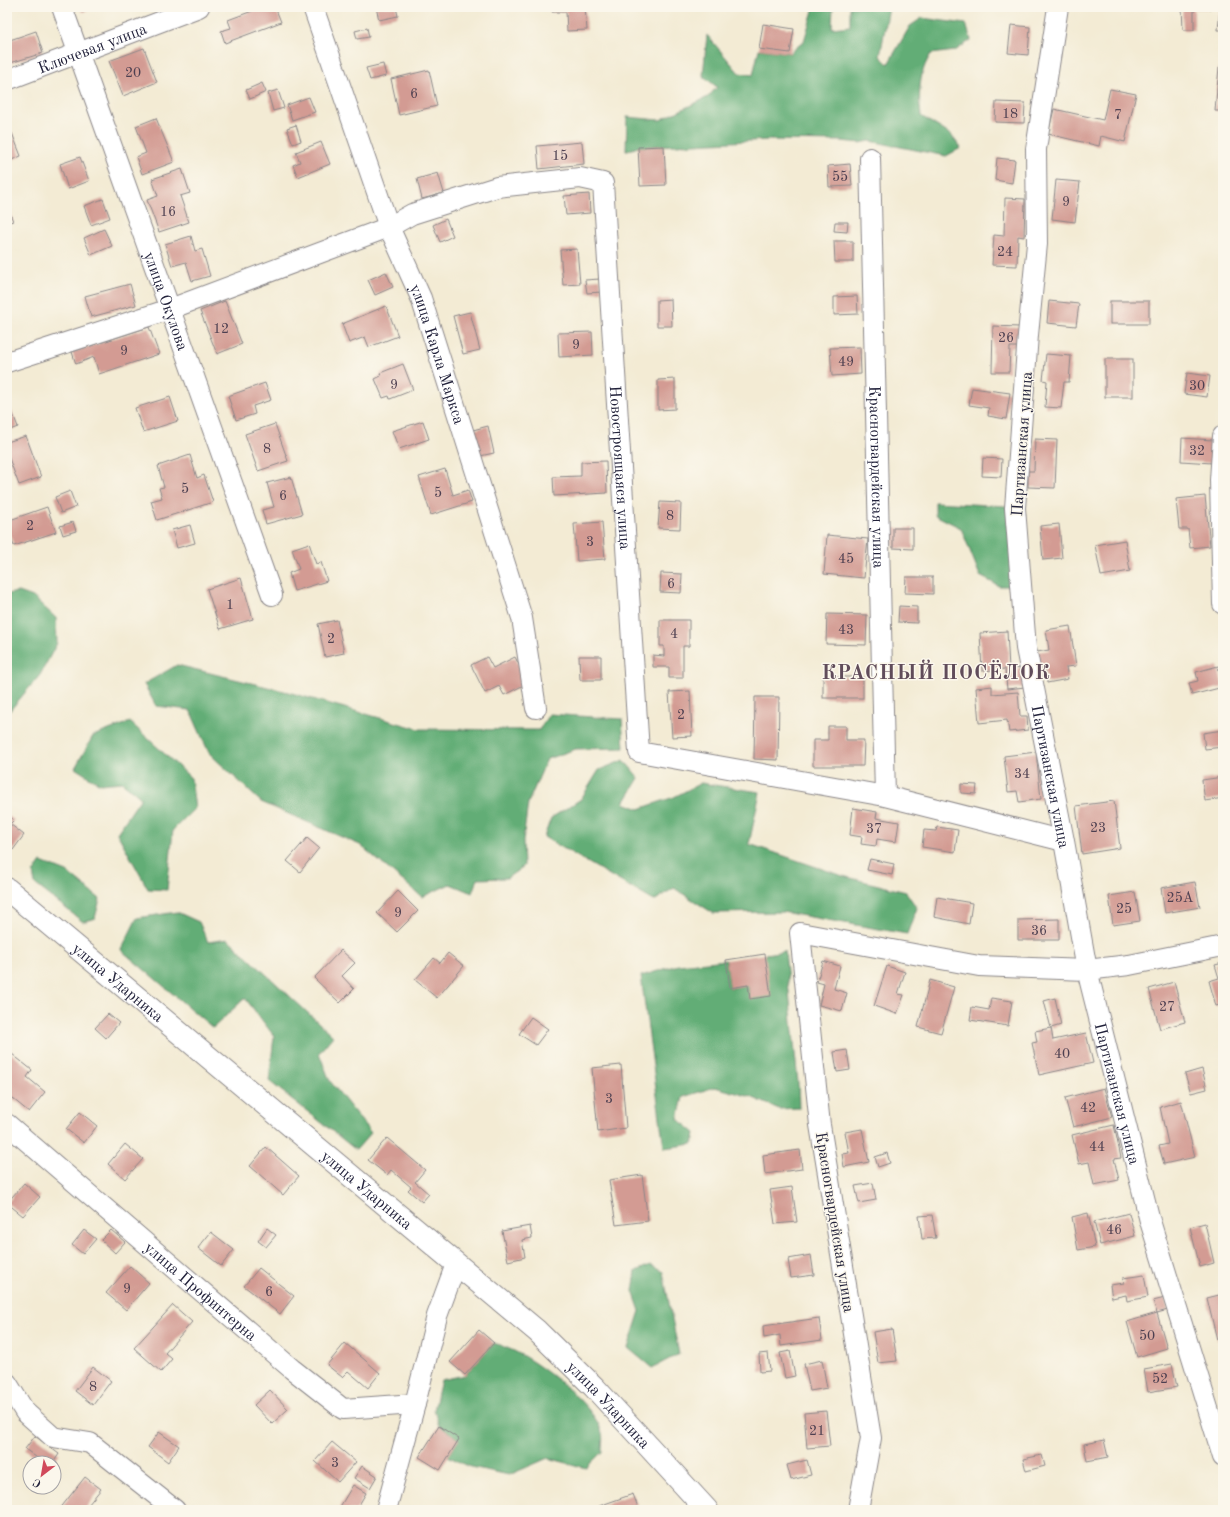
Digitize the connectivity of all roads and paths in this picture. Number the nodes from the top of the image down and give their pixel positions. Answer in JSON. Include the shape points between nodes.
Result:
{"nodes":[{"id":1,"x":62,"y":7,"type":"edge"},
{"id":2,"x":199,"y":7,"type":"edge"},
{"id":3,"x":313,"y":7,"type":"edge"},
{"id":4,"x":1058,"y":7,"type":"edge"},
{"id":5,"x":79,"y":53,"type":"junction"},
{"id":6,"x":7,"y":80,"type":"edge"},
{"id":7,"x":870,"y":158,"type":"dead end"},
{"id":8,"x":389,"y":227,"type":"junction"},
{"id":9,"x":170,"y":308,"type":"junction"},
{"id":10,"x":7,"y":362,"type":"edge"},
{"id":11,"x":1223,"y":436,"type":"edge"},
{"id":12,"x":272,"y":595,"type":"dead end"},
{"id":13,"x":1223,"y":604,"type":"edge"},
{"id":14,"x":536,"y":708,"type":"dead end"},
{"id":15,"x":885,"y":796,"type":"junction"},
{"id":16,"x":1064,"y":841,"type":"junction"},
{"id":17,"x":7,"y":889,"type":"edge"},
{"id":18,"x":1223,"y":946,"type":"edge"},
{"id":19,"x":1087,"y":970,"type":"junction"},
{"id":20,"x":7,"y":1124,"type":"edge"},
{"id":21,"x":456,"y":1264,"type":"junction"},
{"id":22,"x":7,"y":1383,"type":"edge"},
{"id":23,"x":415,"y":1404,"type":"junction"},
{"id":24,"x":1223,"y":1457,"type":"edge"},
{"id":25,"x":175,"y":1510,"type":"edge"},
{"id":26,"x":386,"y":1510,"type":"edge"},
{"id":27,"x":707,"y":1510,"type":"edge"},
{"id":28,"x":858,"y":1510,"type":"edge"}],
"edges":[{"from":1,"to":5,"type":"street","name":"улица Окулова"},
{"from":2,"to":5,"type":"street","name":"Ключевая улица"},
{"from":3,"to":8,"type":"street","name":"улица Карла Маркса"},
{"from":4,"to":16,"type":"street","name":"Партизанская улица","via":[[1036,149],[1037,244],[1015,508],[1026,648]]},
{"from":5,"to":6,"type":"street","name":"Ключевая улица"},
{"from":5,"to":9,"type":"street","name":"улица Окулова"},
{"from":7,"to":15,"type":"street","name":"Красногвардейская улица"},
{"from":8,"to":9,"type":"street"},
{"from":8,"to":14,"type":"street","name":"улица Карла Маркса","via":[[421,298],[522,618]]},
{"from":8,"to":15,"type":"street","name":"Новостроящаяся улица","via":[[412,214],[497,186],[580,178],[603,183],[639,752]]},
{"from":9,"to":10,"type":"street"},
{"from":9,"to":12,"type":"street","name":"улица Окулова"},
{"from":11,"to":13,"type":"street","via":[[1220,480]]},
{"from":15,"to":16,"type":"street"},
{"from":16,"to":19,"type":"street","name":"Партизанская улица"},
{"from":17,"to":21,"type":"main road","name":"улица Ударника"},
{"from":18,"to":19,"type":"street","via":[[1130,965]]},
{"from":19,"to":24,"type":"street","name":"Партизанская улица","via":[[1150,1221]]},
{"from":19,"to":28,"type":"street","name":"Красногвардейская улица","via":[[979,966],[800,933],[820,1125],[871,1438]]},
{"from":20,"to":23,"type":"street","name":"улица Профинтерна","via":[[292,1369],[343,1409]]},
{"from":21,"to":23,"type":"street","via":[[437,1316]]},
{"from":21,"to":27,"type":"main road","name":"улица Ударника","via":[[537,1331],[594,1387]]},
{"from":22,"to":25,"type":"street","via":[[24,1412],[53,1437],[90,1442]]},
{"from":23,"to":26,"type":"street"}]}
